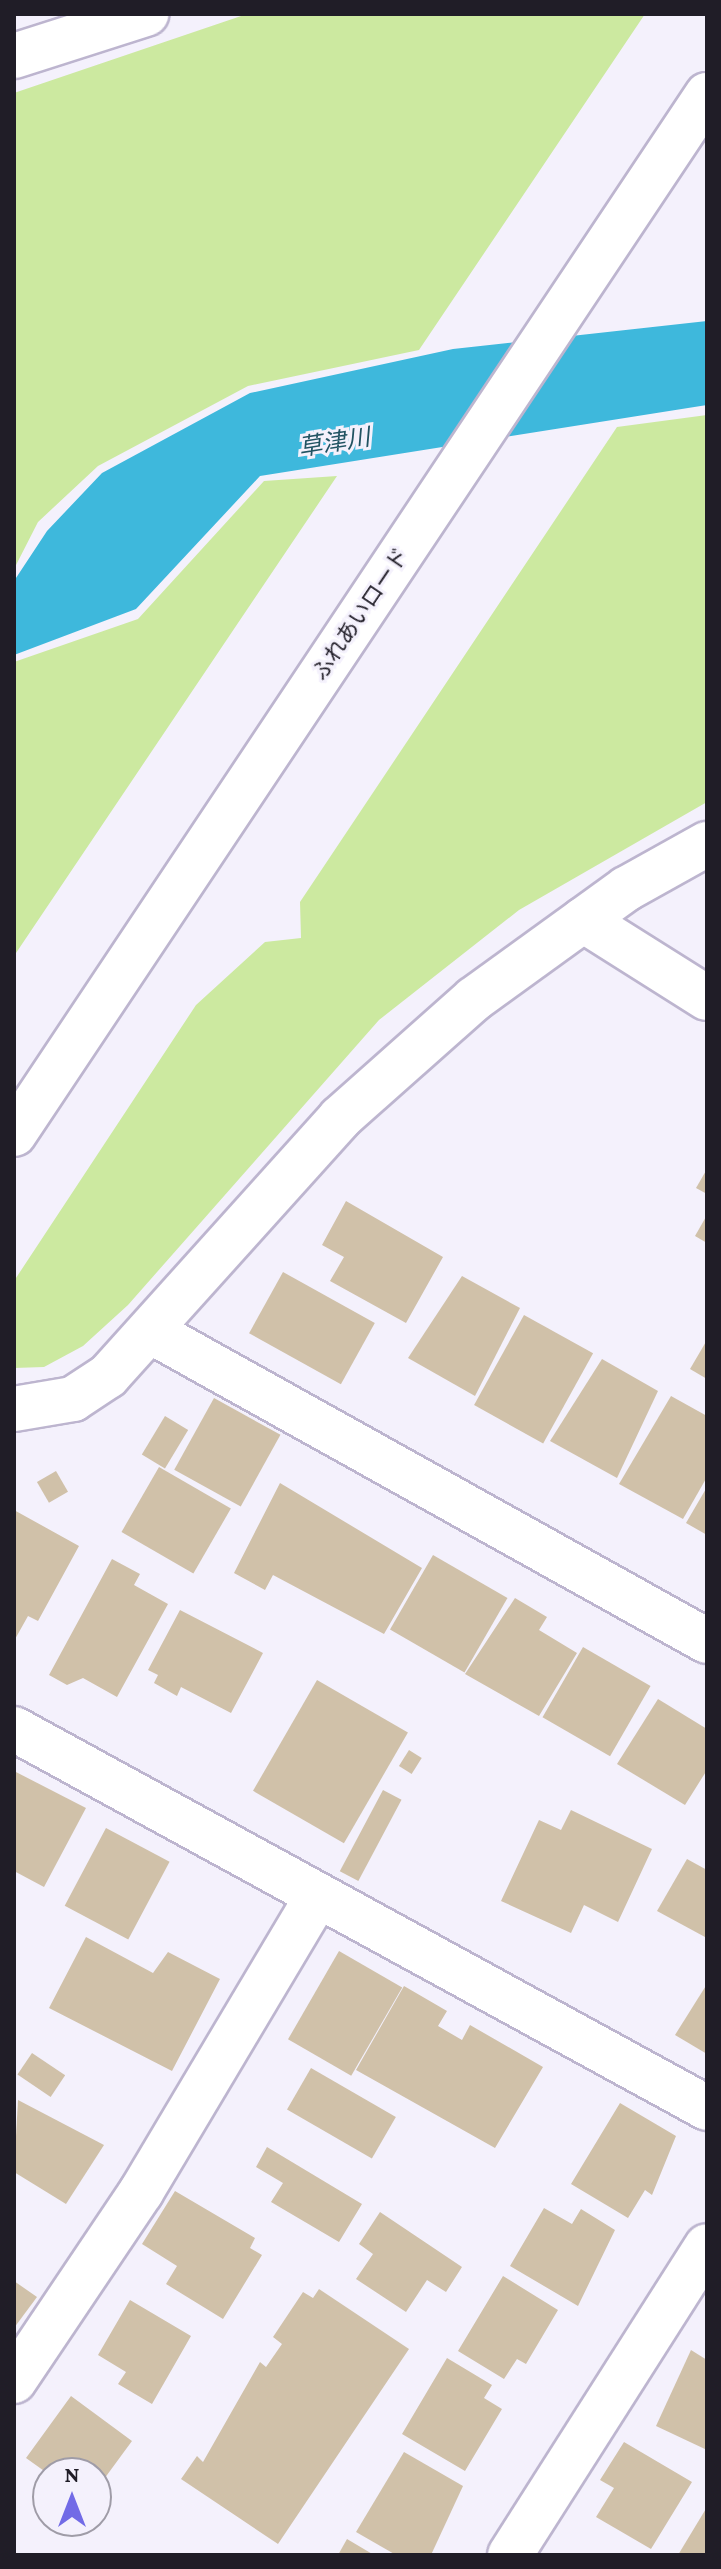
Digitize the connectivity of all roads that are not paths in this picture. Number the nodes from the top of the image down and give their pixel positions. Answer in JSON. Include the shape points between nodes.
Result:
{"nodes":[{"id":1,"x":146,"y":14,"type":"edge"},
{"id":2,"x":14,"y":56,"type":"edge"},
{"id":3,"x":707,"y":95,"type":"edge"},
{"id":4,"x":707,"y":844,"type":"edge"},
{"id":5,"x":583,"y":920,"type":"junction"},
{"id":6,"x":707,"y":998,"type":"edge"},
{"id":7,"x":14,"y":1134,"type":"edge"},
{"id":8,"x":152,"y":1332,"type":"junction"},
{"id":9,"x":14,"y":1409,"type":"edge"},
{"id":10,"x":707,"y":1641,"type":"edge"},
{"id":11,"x":14,"y":1729,"type":"edge"},
{"id":12,"x":316,"y":1899,"type":"junction"},
{"id":13,"x":707,"y":2108,"type":"edge"},
{"id":14,"x":700,"y":2273,"type":"edge"},
{"id":15,"x":14,"y":2381,"type":"edge"},
{"id":16,"x":510,"y":2555,"type":"edge"}],
"edges":[{"from":1,"to":2,"type":"street"},
{"from":3,"to":7,"type":"street","name":"ふれあいロード"},
{"from":4,"to":5,"type":"street"},
{"from":5,"to":6,"type":"street"},
{"from":5,"to":8,"type":"street","via":[[474,999],[340,1118]]},
{"from":8,"to":9,"type":"street","via":[[73,1399]]},
{"from":8,"to":10,"type":"street"},
{"from":11,"to":12,"type":"street"},
{"from":12,"to":13,"type":"street"},
{"from":12,"to":15,"type":"street","via":[[141,2192]]},
{"from":14,"to":16,"type":"street"}]}
